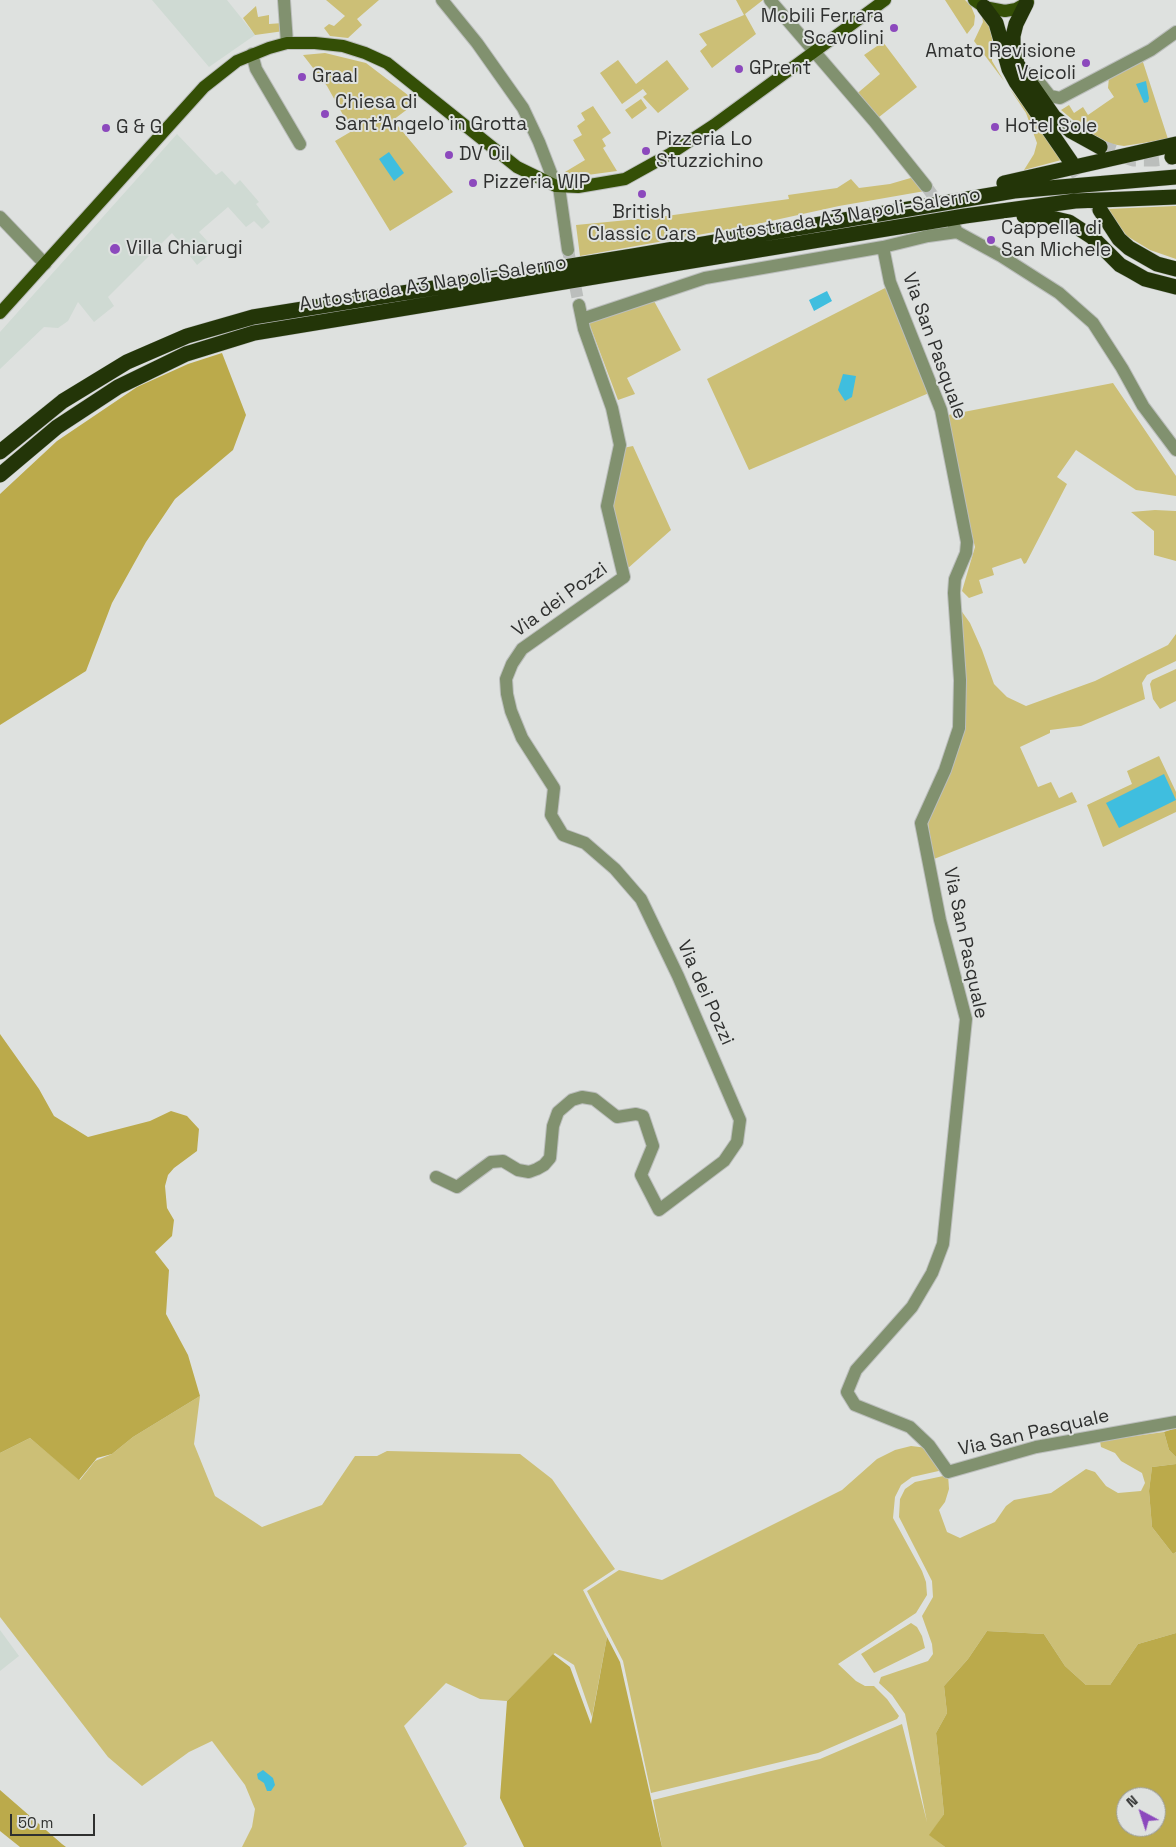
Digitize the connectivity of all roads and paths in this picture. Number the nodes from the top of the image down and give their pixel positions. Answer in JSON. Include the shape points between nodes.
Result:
{"nodes":[{"id":1,"x":284,"y":0,"type":"edge"},
{"id":2,"x":442,"y":0,"type":"edge"},
{"id":3,"x":770,"y":0,"type":"edge"},
{"id":4,"x":885,"y":0,"type":"edge"},
{"id":5,"x":1028,"y":2,"type":"edge"},
{"id":6,"x":979,"y":3,"type":"edge"},
{"id":7,"x":1176,"y":32,"type":"edge"},
{"id":8,"x":288,"y":43,"type":"junction"},
{"id":9,"x":815,"y":51,"type":"junction"},
{"id":10,"x":252,"y":54,"type":"junction"},
{"id":11,"x":1021,"y":70,"type":"junction"},
{"id":12,"x":300,"y":144,"type":"dead end"},
{"id":13,"x":1100,"y":147,"type":"tunnel mouth"},
{"id":14,"x":1175,"y":152,"type":"edge"},
{"id":15,"x":1071,"y":162,"type":"tunnel mouth"},
{"id":16,"x":1176,"y":177,"type":"edge"},
{"id":17,"x":557,"y":186,"type":"junction"},
{"id":18,"x":926,"y":186,"type":"tunnel mouth"},
{"id":19,"x":1176,"y":197,"type":"edge"},
{"id":20,"x":1100,"y":210,"type":"tunnel mouth"},
{"id":21,"x":0,"y":217,"type":"edge"},
{"id":22,"x":959,"y":224,"type":"junction"},
{"id":23,"x":799,"y":228,"type":"junction"},
{"id":24,"x":883,"y":247,"type":"junction"},
{"id":25,"x":568,"y":250,"type":"tunnel mouth"},
{"id":26,"x":45,"y":264,"type":"junction"},
{"id":27,"x":1176,"y":269,"type":"edge"},
{"id":28,"x":1176,"y":287,"type":"edge"},
{"id":29,"x":579,"y":305,"type":"tunnel mouth"},
{"id":30,"x":0,"y":313,"type":"edge"},
{"id":31,"x":582,"y":319,"type":"junction"},
{"id":32,"x":1176,"y":450,"type":"edge"},
{"id":33,"x":0,"y":452,"type":"edge"},
{"id":34,"x":0,"y":475,"type":"edge"},
{"id":35,"x":436,"y":1177,"type":"dead end"},
{"id":36,"x":1176,"y":1422,"type":"edge"}],
"edges":[{"from":1,"to":8,"type":"street"},
{"from":2,"to":17,"type":"street","via":[[523,108]]},
{"from":3,"to":9,"type":"street"},
{"from":4,"to":9,"type":"main road"},
{"from":5,"to":6,"type":"main road","via":[[1005,11]]},
{"from":5,"to":11,"type":"highway","via":[[1013,36],[1014,55]]},
{"from":6,"to":15,"type":"highway","via":[[996,22],[1007,63],[1016,82]]},
{"from":7,"to":11,"type":"street","via":[[1152,50],[1060,98],[1050,96],[1035,77]]},
{"from":8,"to":10,"type":"main road"},
{"from":8,"to":17,"type":"main road","via":[[344,46],[387,63],[512,164]]},
{"from":9,"to":17,"type":"main road","via":[[714,125],[643,170],[625,179],[600,185]]},
{"from":9,"to":18,"type":"street"},
{"from":10,"to":12,"type":"street","via":[[256,69]]},
{"from":10,"to":26,"type":"main road","via":[[225,68],[204,87]]},
{"from":11,"to":13,"type":"highway","via":[[1058,120]]},
{"from":14,"to":23,"type":"highway","via":[[895,203]]},
{"from":16,"to":23,"type":"highway","name":"Autostrada A3 Napoli-Salerno","via":[[1014,191]]},
{"from":17,"to":25,"type":"street"},
{"from":19,"to":22,"type":"highway","name":"Autostrada A3 Napoli-Salerno","via":[[1075,201]]},
{"from":20,"to":27,"type":"highway","via":[[1119,240],[1129,248],[1157,264]]},
{"from":21,"to":26,"type":"street"},
{"from":22,"to":24,"type":"street","via":[[928,236]]},
{"from":22,"to":28,"type":"highway","via":[[1043,216],[1069,222],[1092,236],[1131,271],[1145,279]]},
{"from":22,"to":32,"type":"street","via":[[1059,293],[1093,323],[1143,406]]},
{"from":22,"to":34,"type":"highway","name":"Autostrada A3 Napoli-Salerno","via":[[292,326],[234,338],[176,358],[113,390],[57,427]]},
{"from":23,"to":33,"type":"highway","name":"Autostrada A3 Napoli-Salerno","via":[[223,324],[169,342],[127,362],[63,401]]},
{"from":24,"to":31,"type":"street","via":[[705,278]]},
{"from":24,"to":36,"type":"street","name":"Via San Pasquale","via":[[890,282],[941,410],[967,542],[966,553],[955,578],[954,593],[960,680],[959,728],[946,770],[921,822],[940,920],[966,1019],[943,1244],[932,1273],[912,1307],[856,1370],[847,1392],[855,1405],[910,1426],[929,1445],[948,1472],[1036,1447]]},
{"from":26,"to":30,"type":"main road"},
{"from":29,"to":31,"type":"street","name":"Via dei Pozzi"},
{"from":31,"to":35,"type":"street","name":"Via dei Pozzi","via":[[612,408],[620,445],[607,506],[624,577],[522,649],[506,679],[507,694],[522,738],[554,788],[551,815],[563,836],[585,843],[615,869],[640,899],[678,976],[740,1120],[736,1142],[724,1161],[659,1210],[641,1175],[653,1146],[643,1116],[617,1117],[594,1100],[582,1097],[572,1100],[558,1112],[553,1126],[550,1158],[537,1169],[529,1172],[518,1170],[503,1160],[491,1162],[457,1187]]}]}
